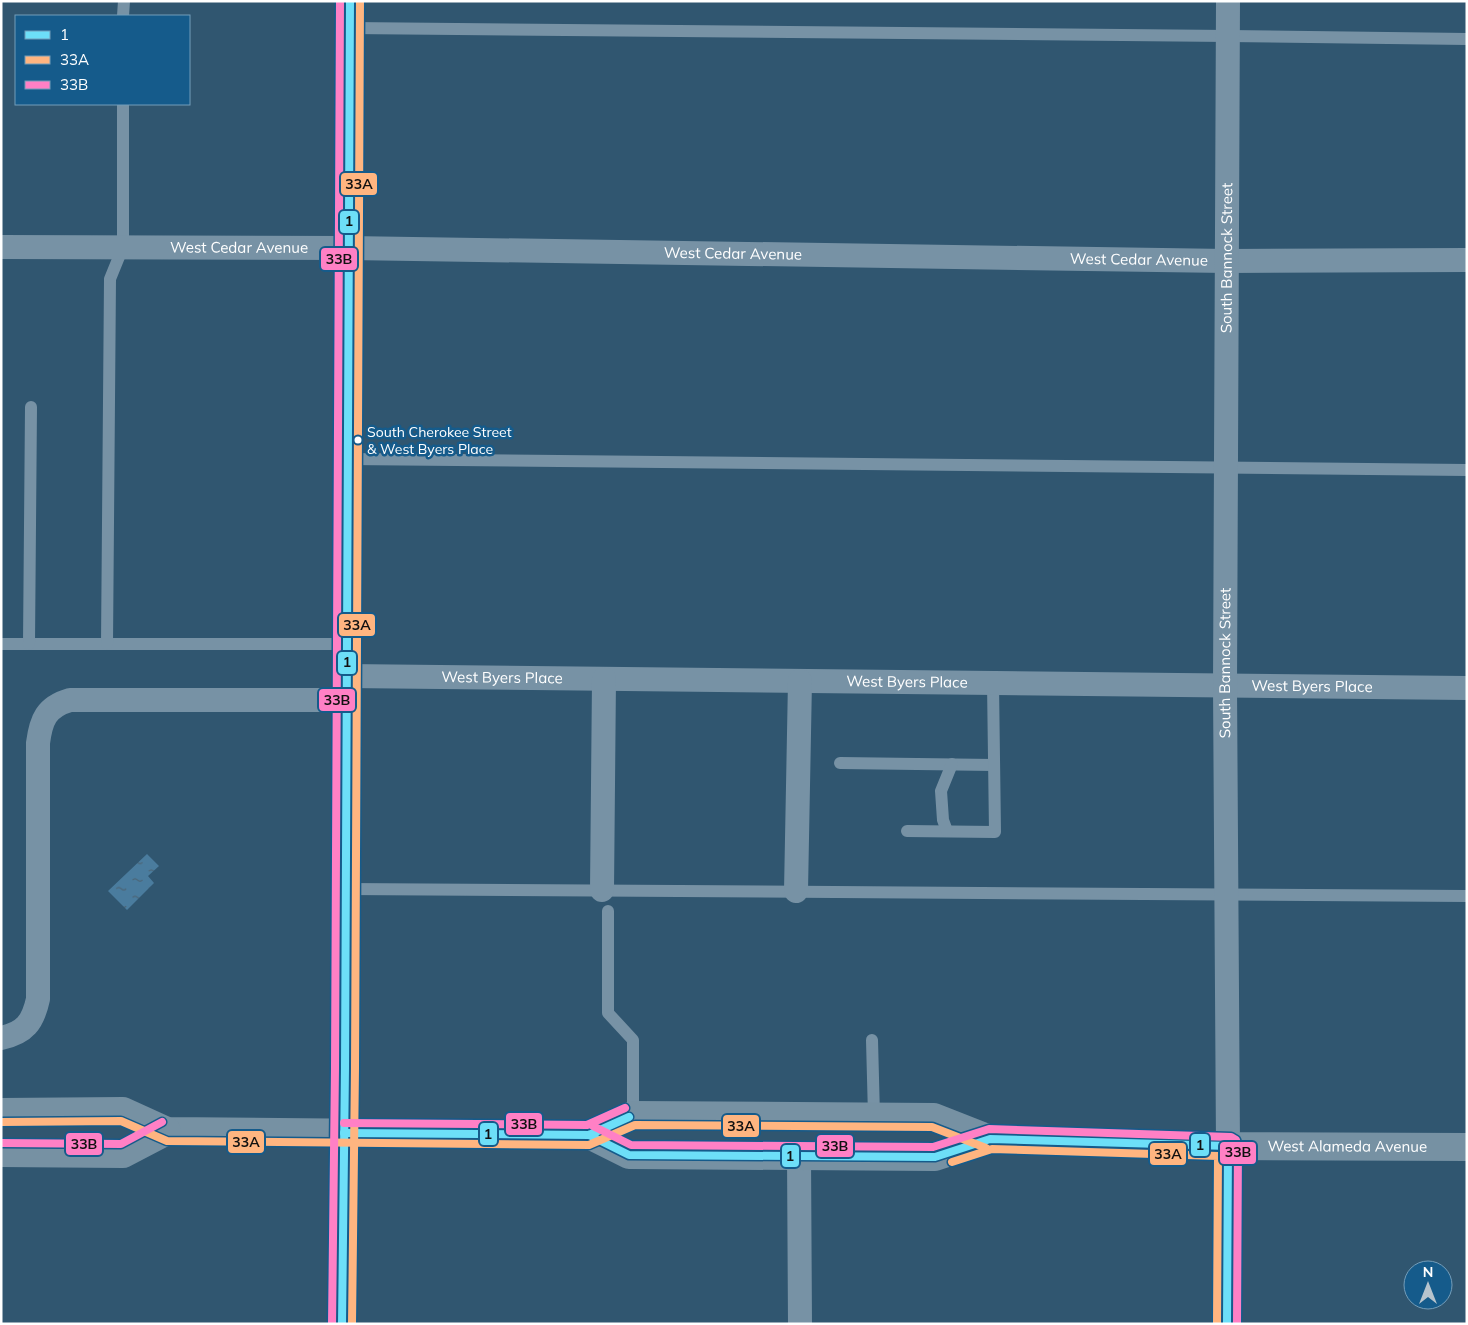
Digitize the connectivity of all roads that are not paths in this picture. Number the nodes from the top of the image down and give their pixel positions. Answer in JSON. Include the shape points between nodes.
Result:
{"nodes":[{"id":1,"x":124,"y":1,"type":"edge"},
{"id":2,"x":1228,"y":1,"type":"edge"},
{"id":3,"x":350,"y":14,"type":"edge"},
{"id":4,"x":124,"y":15,"type":"edge"},
{"id":5,"x":1228,"y":36,"type":"junction"},
{"id":6,"x":1467,"y":39,"type":"edge"},
{"id":7,"x":123,"y":105,"type":"edge"},
{"id":8,"x":1,"y":247,"type":"edge"},
{"id":9,"x":122,"y":247,"type":"junction"},
{"id":10,"x":349,"y":248,"type":"junction"},
{"id":11,"x":1467,"y":260,"type":"edge"},
{"id":12,"x":1227,"y":261,"type":"junction"},
{"id":13,"x":31,"y":407,"type":"dead end"},
{"id":14,"x":348,"y":459,"type":"junction"},
{"id":15,"x":1226,"y":467,"type":"junction"},
{"id":16,"x":1467,"y":470,"type":"edge"},
{"id":17,"x":1,"y":644,"type":"edge"},
{"id":18,"x":29,"y":644,"type":"junction"},
{"id":19,"x":107,"y":644,"type":"junction"},
{"id":20,"x":347,"y":644,"type":"junction"},
{"id":21,"x":604,"y":679,"type":"junction"},
{"id":22,"x":800,"y":681,"type":"junction"},
{"id":23,"x":992,"y":683,"type":"junction"},
{"id":24,"x":1225,"y":686,"type":"junction"},
{"id":25,"x":346,"y":688,"type":"junction"},
{"id":26,"x":1467,"y":688,"type":"edge"},
{"id":27,"x":840,"y":763,"type":"dead end"},
{"id":28,"x":952,"y":764,"type":"junction"},
{"id":29,"x":994,"y":765,"type":"junction"},
{"id":30,"x":907,"y":831,"type":"dead end"},
{"id":31,"x":947,"y":832,"type":"junction"},
{"id":32,"x":345,"y":888,"type":"junction"},
{"id":33,"x":796,"y":891,"type":"junction"},
{"id":34,"x":1226,"y":894,"type":"junction"},
{"id":35,"x":1467,"y":896,"type":"edge"},
{"id":36,"x":605,"y":901,"type":"junction"},
{"id":37,"x":1,"y":1038,"type":"edge"},
{"id":38,"x":872,"y":1040,"type":"dead end"},
{"id":39,"x":1,"y":1112,"type":"edge"},
{"id":40,"x":633,"y":1115,"type":"junction"},
{"id":41,"x":874,"y":1116,"type":"junction"},
{"id":42,"x":167,"y":1131,"type":"junction"},
{"id":43,"x":344,"y":1133,"type":"junction"},
{"id":44,"x":589,"y":1135,"type":"junction"},
{"id":45,"x":990,"y":1139,"type":"junction"},
{"id":46,"x":1228,"y":1146,"type":"junction"},
{"id":47,"x":1467,"y":1147,"type":"edge"},
{"id":48,"x":1,"y":1153,"type":"edge"},
{"id":49,"x":799,"y":1156,"type":"junction"},
{"id":50,"x":342,"y":1324,"type":"edge"},
{"id":51,"x":800,"y":1324,"type":"edge"},
{"id":52,"x":1227,"y":1324,"type":"edge"}],
"edges":[{"from":1,"to":4,"type":"lane"},
{"from":2,"to":5,"type":"street","name":"South Bannock Street"},
{"from":3,"to":5,"type":"lane"},
{"from":3,"to":10,"type":"street"},
{"from":5,"to":6,"type":"lane"},
{"from":5,"to":12,"type":"street","name":"South Bannock Street"},
{"from":7,"to":9,"type":"lane"},
{"from":8,"to":9,"type":"street","name":"West Cedar Avenue"},
{"from":9,"to":10,"type":"street","name":"West Cedar Avenue"},
{"from":9,"to":19,"type":"lane","via":[[110,279]]},
{"from":10,"to":12,"type":"street","name":"West Cedar Avenue"},
{"from":10,"to":14,"type":"street"},
{"from":11,"to":12,"type":"street","name":"West Cedar Avenue"},
{"from":12,"to":15,"type":"street","name":"South Bannock Street"},
{"from":13,"to":18,"type":"lane"},
{"from":14,"to":15,"type":"lane"},
{"from":14,"to":20,"type":"street"},
{"from":15,"to":16,"type":"lane"},
{"from":15,"to":24,"type":"street","name":"South Bannock Street"},
{"from":17,"to":18,"type":"lane"},
{"from":18,"to":19,"type":"lane"},
{"from":19,"to":20,"type":"lane"},
{"from":20,"to":25,"type":"street"},
{"from":21,"to":22,"type":"street","name":"West Byers Place"},
{"from":21,"to":25,"type":"street","name":"West Byers Place"},
{"from":21,"to":36,"type":"street"},
{"from":22,"to":23,"type":"street","name":"West Byers Place"},
{"from":22,"to":33,"type":"street"},
{"from":23,"to":24,"type":"street","name":"West Byers Place"},
{"from":23,"to":29,"type":"lane"},
{"from":24,"to":26,"type":"street","name":"West Byers Place"},
{"from":24,"to":34,"type":"street","name":"South Bannock Street"},
{"from":25,"to":32,"type":"street"},
{"from":25,"to":37,"type":"street","name":"West Byers Place","via":[[70,700],[48,711],[38,743],[38,999],[26,1026]]},
{"from":27,"to":28,"type":"lane"},
{"from":28,"to":29,"type":"lane"},
{"from":28,"to":31,"type":"lane","via":[[941,791]]},
{"from":29,"to":31,"type":"lane","via":[[996,832]]},
{"from":30,"to":31,"type":"lane"},
{"from":32,"to":36,"type":"lane"},
{"from":32,"to":43,"type":"street"},
{"from":33,"to":34,"type":"lane"},
{"from":33,"to":36,"type":"lane"},
{"from":34,"to":35,"type":"lane"},
{"from":34,"to":46,"type":"street","name":"South Bannock Street"},
{"from":36,"to":40,"type":"lane","via":[[608,1013],[633,1040]]},
{"from":38,"to":41,"type":"lane"},
{"from":39,"to":42,"type":"main road","name":"West Alameda Avenue","via":[[123,1111]]},
{"from":40,"to":41,"type":"main road","name":"West Alameda Avenue"},
{"from":40,"to":44,"type":"main road","name":"West Alameda Avenue"},
{"from":41,"to":45,"type":"main road","name":"West Alameda Avenue","via":[[934,1117]]},
{"from":42,"to":43,"type":"main road","name":"West Alameda Avenue"},
{"from":42,"to":48,"type":"main road","name":"West Alameda Avenue","via":[[123,1154]]},
{"from":43,"to":44,"type":"main road","name":"West Alameda Avenue"},
{"from":43,"to":50,"type":"street"},
{"from":44,"to":49,"type":"main road","name":"West Alameda Avenue","via":[[629,1155]]},
{"from":45,"to":46,"type":"main road","name":"West Alameda Avenue"},
{"from":45,"to":49,"type":"main road","name":"West Alameda Avenue","via":[[935,1158]]},
{"from":46,"to":47,"type":"main road","name":"West Alameda Avenue"},
{"from":46,"to":52,"type":"street","name":"South Bannock Street"},
{"from":49,"to":51,"type":"street"}]}
